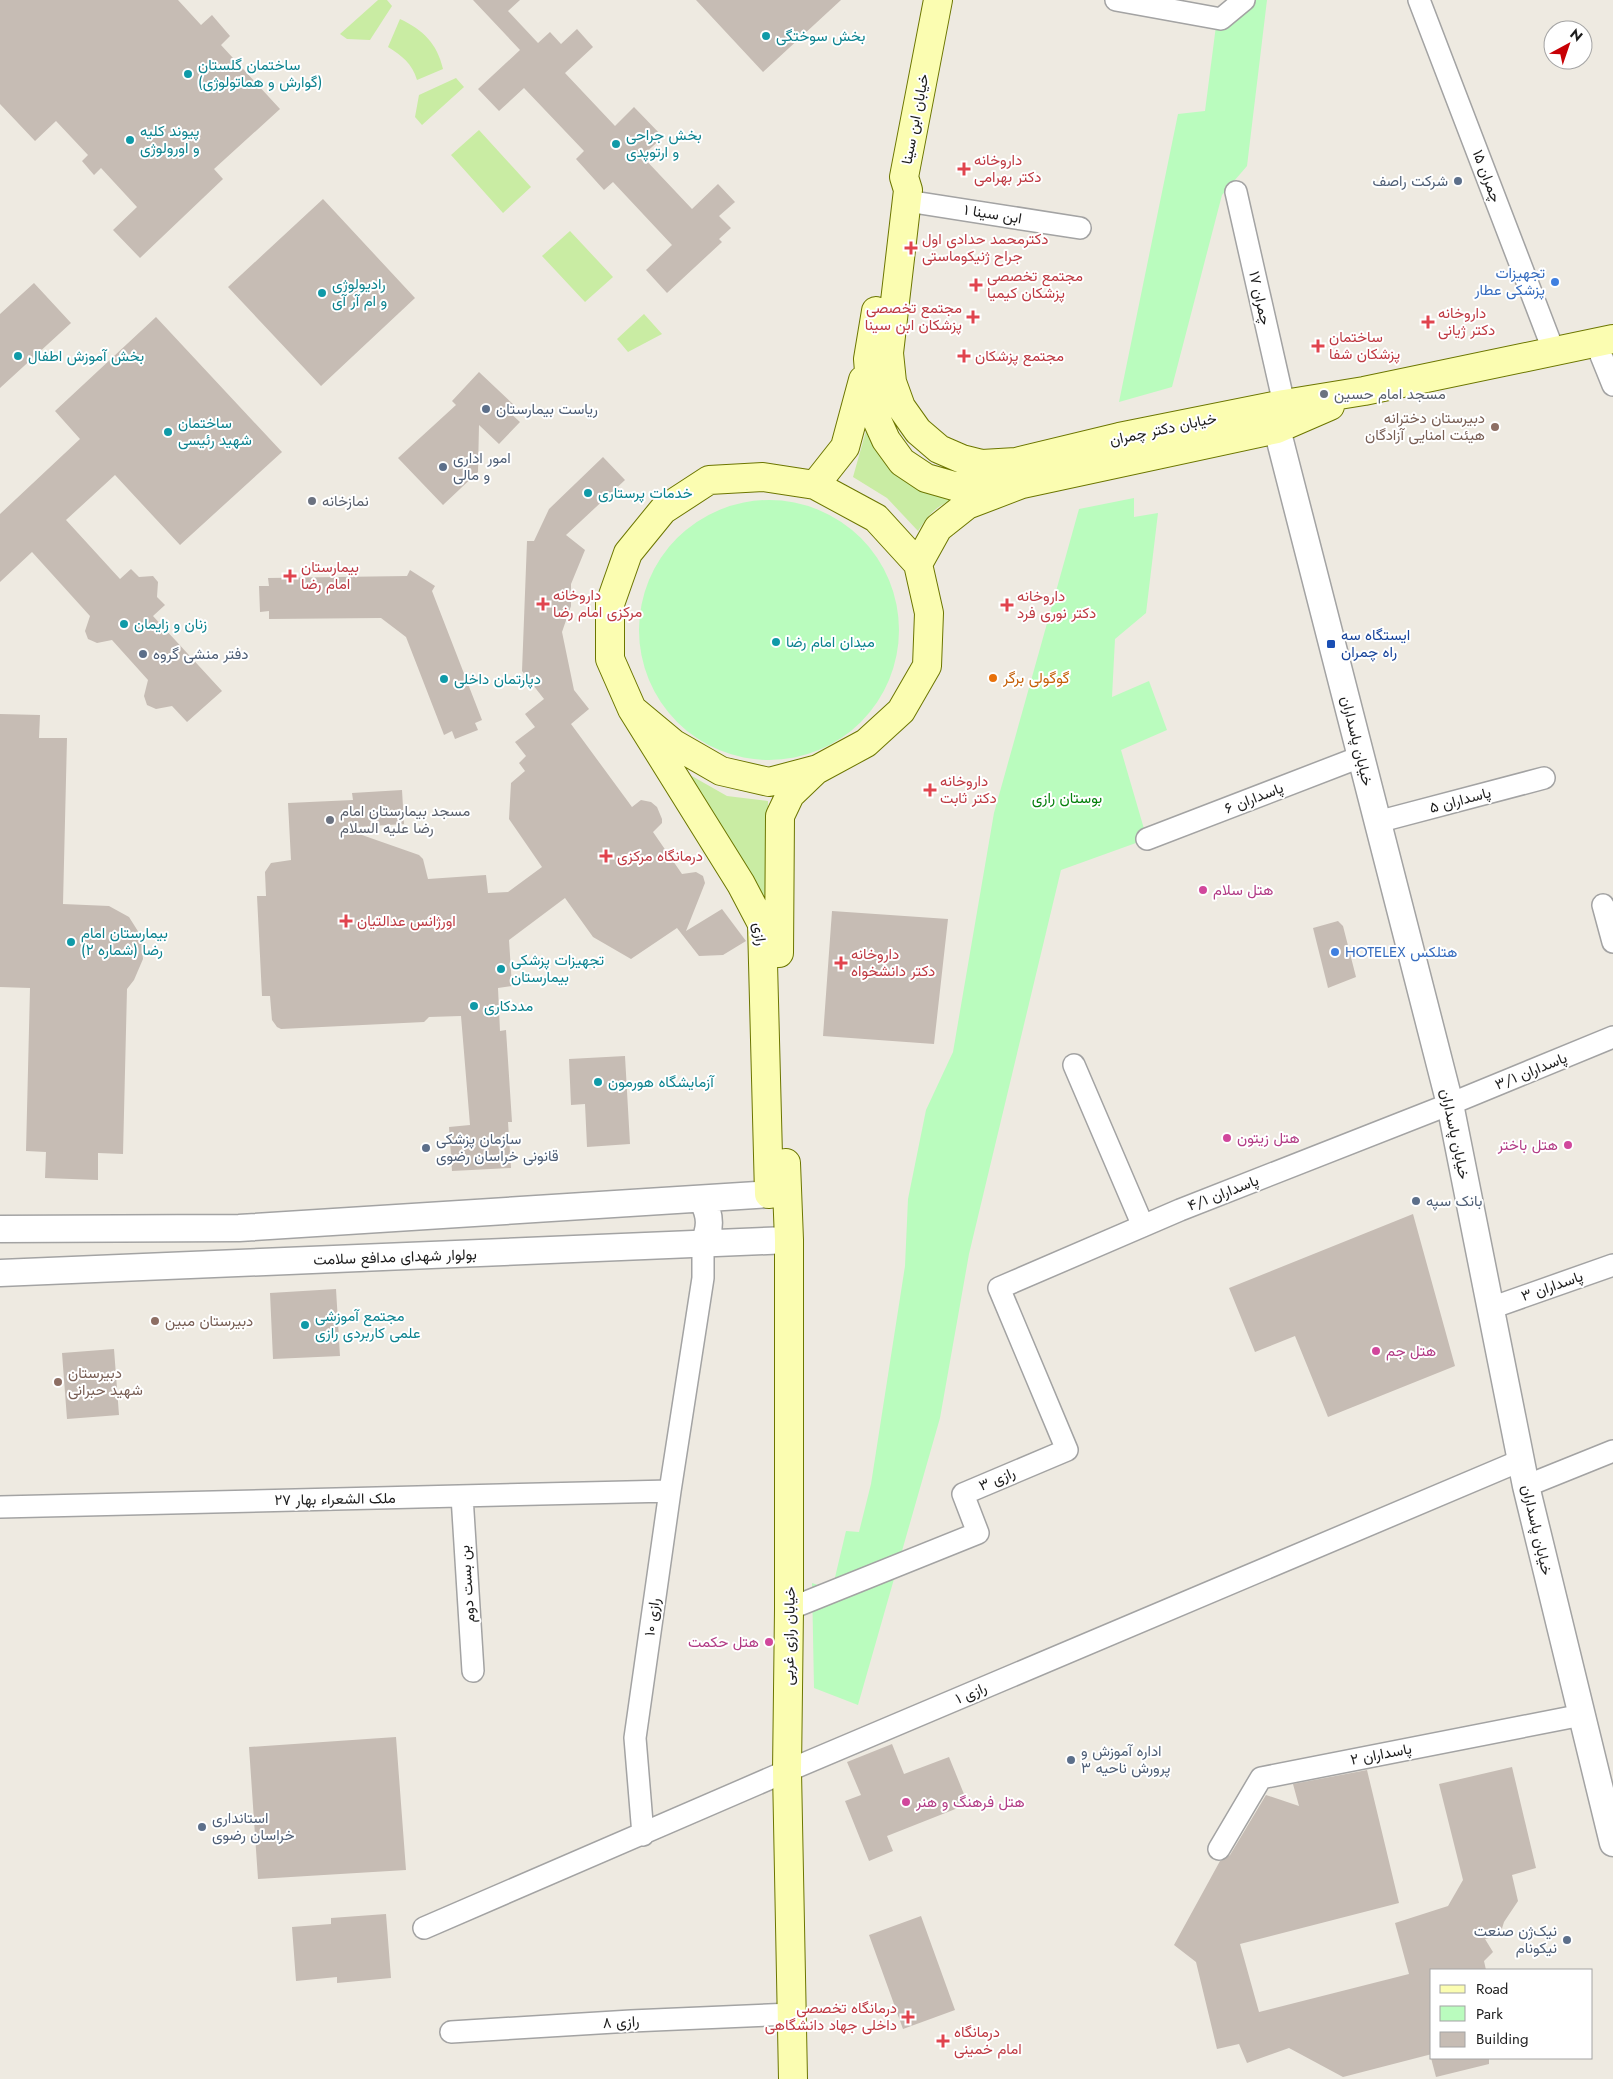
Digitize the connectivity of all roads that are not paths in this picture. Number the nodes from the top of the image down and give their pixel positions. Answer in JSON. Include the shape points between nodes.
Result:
{"nodes":[{"id":1,"x":938,"y":0,"type":"edge"},
{"id":2,"x":1116,"y":0,"type":"edge"},
{"id":3,"x":1244,"y":0,"type":"edge"},
{"id":4,"x":1419,"y":0,"type":"edge"},
{"id":5,"x":905,"y":189,"type":"junction"},
{"id":6,"x":1236,"y":192,"type":"dead end"},
{"id":7,"x":1080,"y":228,"type":"dead end"},
{"id":8,"x":902,"y":237,"type":"joint"},
{"id":9,"x":1604,"y":341,"type":"edge"},
{"id":10,"x":1554,"y":352,"type":"junction"},
{"id":11,"x":868,"y":359,"type":"junction"},
{"id":12,"x":1613,"y":385,"type":"edge"},
{"id":13,"x":1364,"y":392,"type":"junction"},
{"id":14,"x":1284,"y":404,"type":"junction"},
{"id":15,"x":1277,"y":430,"type":"junction"},
{"id":16,"x":1022,"y":484,"type":"junction"},
{"id":17,"x":815,"y":486,"type":"junction"},
{"id":18,"x":918,"y":564,"type":"junction"},
{"id":19,"x":632,"y":709,"type":"junction"},
{"id":20,"x":1360,"y":757,"type":"junction"},
{"id":21,"x":818,"y":769,"type":"junction"},
{"id":22,"x":1544,"y":778,"type":"dead end"},
{"id":23,"x":1377,"y":822,"type":"junction"},
{"id":24,"x":1147,"y":839,"type":"dead end"},
{"id":25,"x":1603,"y":905,"type":"dead end"},
{"id":26,"x":1613,"y":942,"type":"edge"},
{"id":27,"x":1613,"y":1037,"type":"edge"},
{"id":28,"x":1074,"y":1065,"type":"dead end"},
{"id":29,"x":1450,"y":1104,"type":"junction"},
{"id":30,"x":778,"y":1194,"type":"junction"},
{"id":31,"x":702,"y":1200,"type":"junction"},
{"id":32,"x":1143,"y":1226,"type":"junction"},
{"id":33,"x":0,"y":1229,"type":"edge"},
{"id":34,"x":789,"y":1240,"type":"junction"},
{"id":35,"x":703,"y":1244,"type":"junction"},
{"id":36,"x":1613,"y":1265,"type":"edge"},
{"id":37,"x":0,"y":1273,"type":"edge"},
{"id":38,"x":1000,"y":1288,"type":"joint"},
{"id":39,"x":1490,"y":1308,"type":"junction"},
{"id":40,"x":1613,"y":1451,"type":"edge"},
{"id":41,"x":1522,"y":1460,"type":"junction"},
{"id":42,"x":1526,"y":1486,"type":"junction"},
{"id":43,"x":670,"y":1491,"type":"junction"},
{"id":44,"x":462,"y":1496,"type":"junction"},
{"id":45,"x":0,"y":1508,"type":"edge"},
{"id":46,"x":789,"y":1609,"type":"junction"},
{"id":47,"x":473,"y":1671,"type":"dead end"},
{"id":48,"x":1582,"y":1714,"type":"junction"},
{"id":49,"x":787,"y":1771,"type":"junction"},
{"id":50,"x":643,"y":1834,"type":"junction"},
{"id":51,"x":1613,"y":1843,"type":"edge"},
{"id":52,"x":1219,"y":1849,"type":"dead end"},
{"id":53,"x":424,"y":1928,"type":"dead end"},
{"id":54,"x":792,"y":2014,"type":"junction"},
{"id":55,"x":451,"y":2032,"type":"dead end"},
{"id":56,"x":794,"y":2079,"type":"edge"}],
"edges":[{"from":1,"to":5,"type":"main road","name":"خیابان ابن سینا"},
{"from":2,"to":3,"type":"street","via":[[1221,19]]},
{"from":4,"to":10,"type":"street","name":"چمران ۱۵"},
{"from":5,"to":7,"type":"street","name":"ابن سینا ۱"},
{"from":5,"to":8,"type":"main road","name":"خیابان ابن سینا"},
{"from":5,"to":11,"type":"main road","via":[[895,188]]},
{"from":6,"to":14,"type":"street","name":"چمران ۱۷"},
{"from":8,"to":14,"type":"main road","name":"خیابان دکتر چمران","via":[[889,353],[892,382],[901,407],[918,431],[939,449],[954,456],[982,464],[1016,462],[1119,437]]},
{"from":9,"to":10,"type":"main road","name":"خیابان دکتر چمران"},
{"from":9,"to":12,"type":"street"},
{"from":10,"to":13,"type":"main road","name":"خیابان دکتر چمران"},
{"from":11,"to":16,"type":"main road","via":[[872,409],[886,440],[902,462],[926,478],[954,486]]},
{"from":11,"to":17,"type":"main road","via":[[845,447]]},
{"from":13,"to":14,"type":"main road","name":"خیابان دکتر چمران"},
{"from":13,"to":15,"type":"main road"},
{"from":15,"to":16,"type":"main road"},
{"from":15,"to":20,"type":"street","name":"خیابان پاسداران"},
{"from":16,"to":18,"type":"main road","via":[[967,505],[938,528]]},
{"from":17,"to":18,"type":"main road","via":[[876,518]]},
{"from":17,"to":19,"type":"main road","via":[[763,477],[709,480],[663,510],[628,552],[610,604],[610,659]]},
{"from":18,"to":21,"type":"main road","via":[[930,613],[927,666],[901,710],[866,743]]},
{"from":19,"to":21,"type":"main road","via":[[674,744],[721,771],[769,782]]},
{"from":19,"to":30,"type":"main road","name":"رازی","via":[[741,884],[762,924]]},
{"from":20,"to":23,"type":"street","name":"خیابان پاسداران"},
{"from":20,"to":24,"type":"street","name":"پاسداران ۶"},
{"from":21,"to":30,"type":"main road","name":"رازی","via":[[790,796],[780,816]]},
{"from":22,"to":23,"type":"street","name":"پاسداران ۵"},
{"from":23,"to":29,"type":"street","name":"خیابان پاسداران"},
{"from":25,"to":26,"type":"street"},
{"from":27,"to":29,"type":"street","name":"پاسداران ۳/۱"},
{"from":28,"to":32,"type":"street"},
{"from":29,"to":32,"type":"street","name":"پاسداران ۴/۱"},
{"from":29,"to":39,"type":"street","name":"خیابان پاسداران"},
{"from":30,"to":31,"type":"street"},
{"from":30,"to":34,"type":"main road","name":"خیابان رازی غربی"},
{"from":31,"to":33,"type":"street","via":[[239,1228]]},
{"from":31,"to":35,"type":"street","via":[[709,1217]]},
{"from":32,"to":38,"type":"street","name":"پاسداران ۴/۱"},
{"from":34,"to":35,"type":"street","name":"بولوار شهدای مدافع سلامت"},
{"from":34,"to":46,"type":"main road","name":"خیابان رازی غربی"},
{"from":35,"to":37,"type":"street","name":"بولوار شهدای مدافع سلامت"},
{"from":35,"to":43,"type":"street","name":"رازی ۱۰","via":[[703,1278]]},
{"from":36,"to":39,"type":"street","name":"پاسداران ۳"},
{"from":38,"to":46,"type":"street","name":"رازی ۳","via":[[1068,1450],[963,1494],[978,1533]]},
{"from":39,"to":41,"type":"street","name":"خیابان پاسداران"},
{"from":40,"to":42,"type":"street"},
{"from":41,"to":42,"type":"street","name":"خیابان پاسداران"},
{"from":41,"to":49,"type":"street","name":"رازی ۱"},
{"from":42,"to":48,"type":"street","name":"خیابان پاسداران"},
{"from":43,"to":44,"type":"street","name":"ملک الشعراء بهار ۲۷"},
{"from":43,"to":50,"type":"street","name":"رازی ۱۰","via":[[636,1738]]},
{"from":44,"to":45,"type":"street","name":"ملک الشعراء بهار ۲۷"},
{"from":44,"to":47,"type":"street","name":"بن بست دوم"},
{"from":46,"to":49,"type":"main road","name":"خیابان رازی غربی"},
{"from":48,"to":51,"type":"street","name":"خیابان پاسداران"},
{"from":48,"to":52,"type":"street","name":"پاسداران ۲","via":[[1261,1778]]},
{"from":49,"to":50,"type":"street"},
{"from":49,"to":54,"type":"main road","name":"خیابان رازی غربی"},
{"from":50,"to":53,"type":"street"},
{"from":54,"to":55,"type":"street","name":"رازی ۸"},
{"from":54,"to":56,"type":"main road","name":"خیابان رازی غربی"}]}
